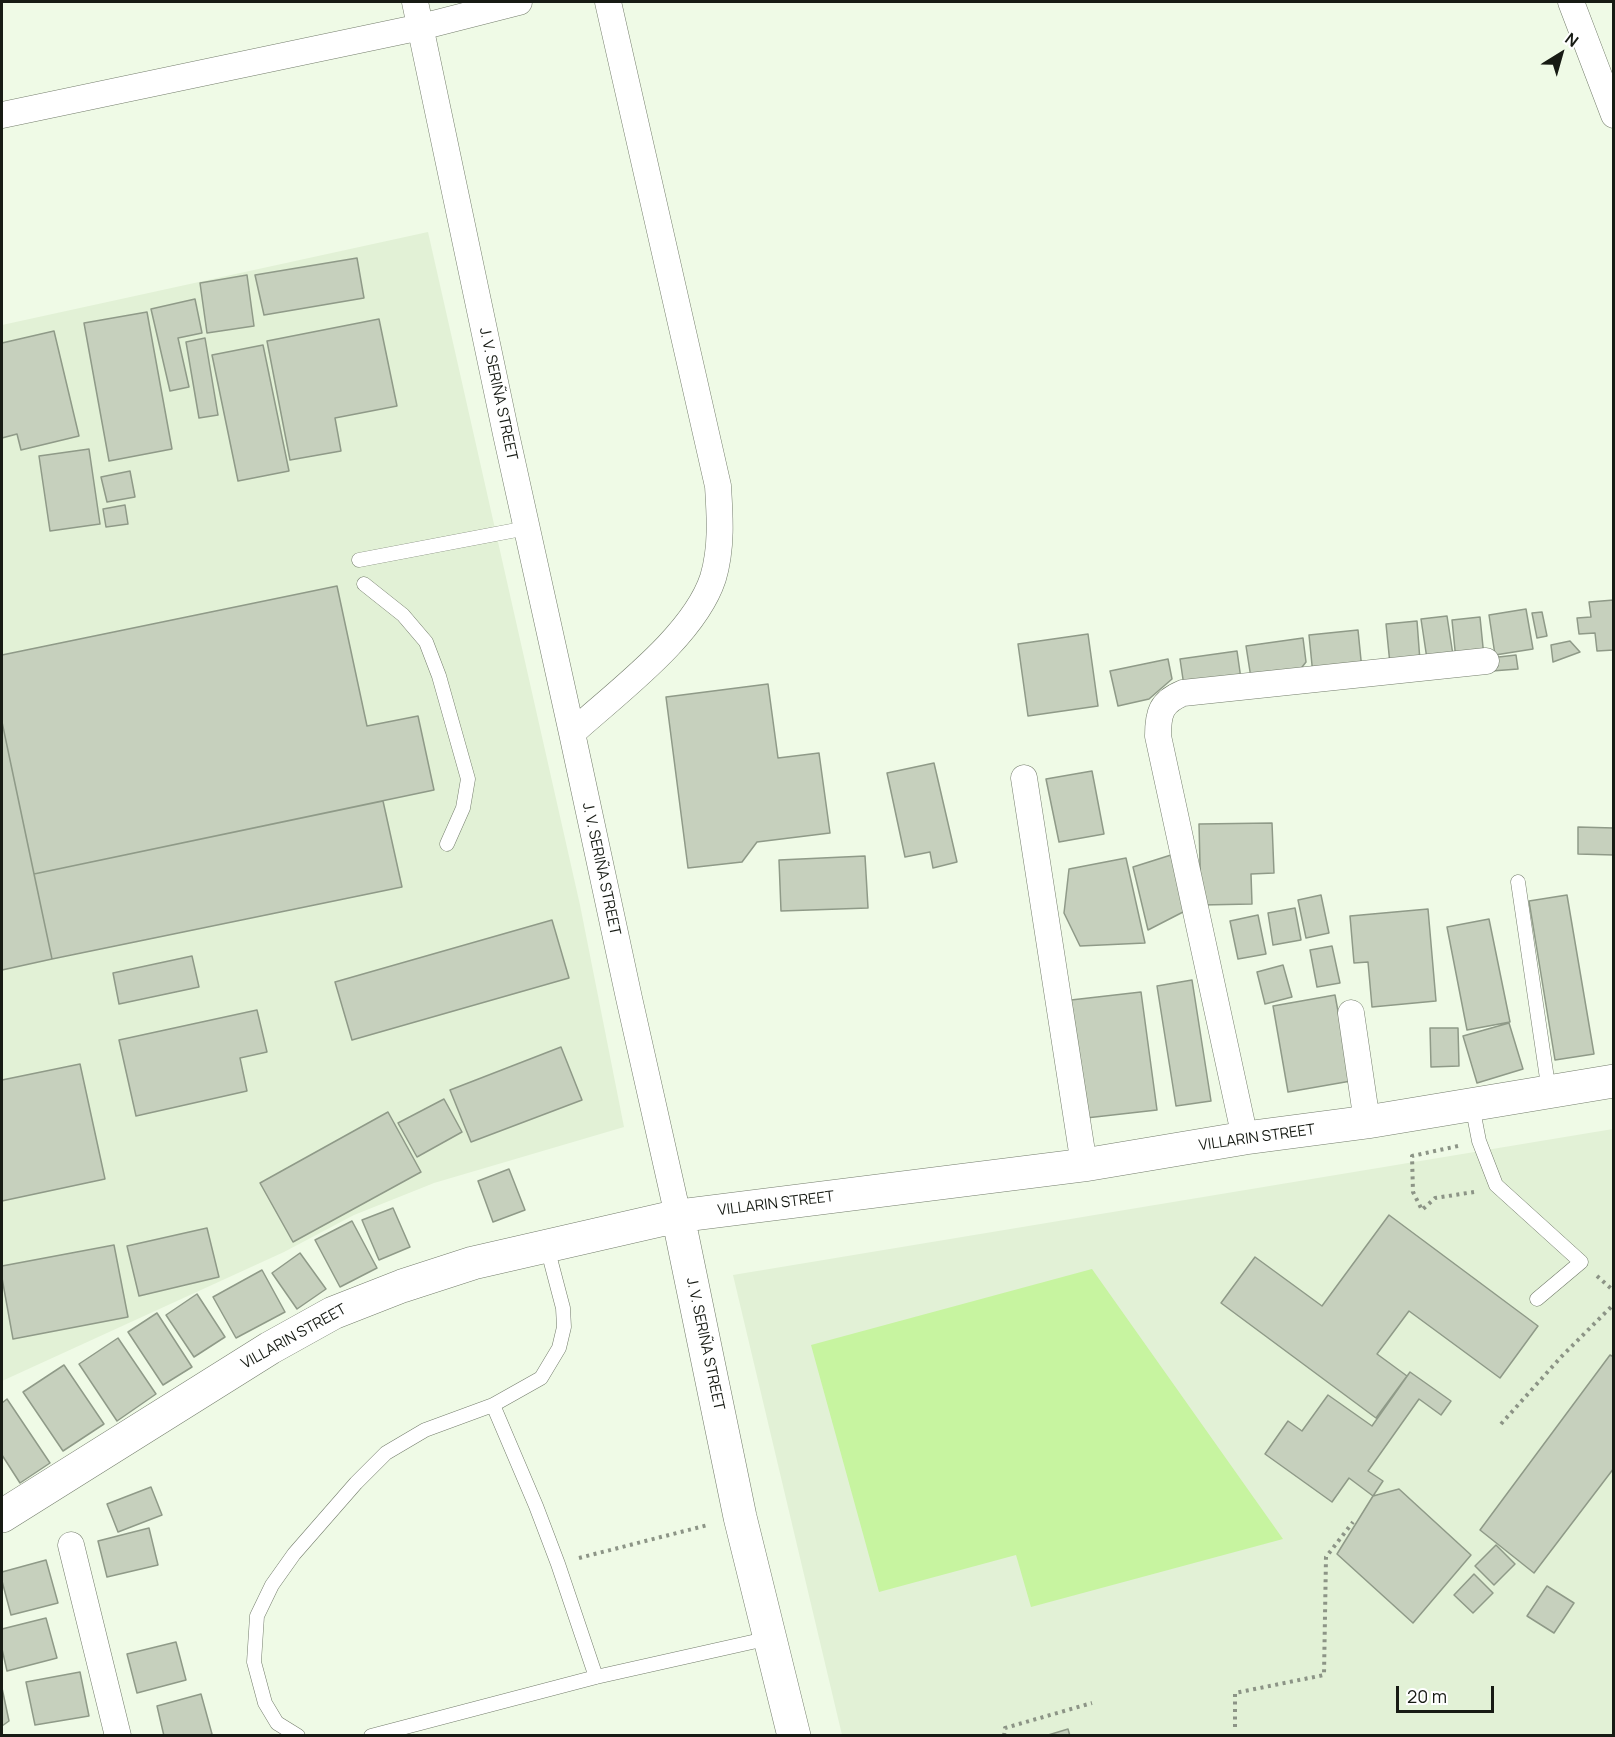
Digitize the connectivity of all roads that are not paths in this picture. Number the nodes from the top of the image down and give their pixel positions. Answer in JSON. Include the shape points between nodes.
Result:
{"nodes":[{"id":1,"x":415,"y":2,"type":"edge"},
{"id":2,"x":519,"y":2,"type":"edge"},
{"id":3,"x":608,"y":2,"type":"edge"},
{"id":4,"x":1571,"y":2,"type":"edge"},
{"id":5,"x":421,"y":27,"type":"junction"},
{"id":6,"x":2,"y":115,"type":"edge"},
{"id":7,"x":1614,"y":115,"type":"edge"},
{"id":8,"x":527,"y":528,"type":"junction"},
{"id":9,"x":359,"y":560,"type":"dead end"},
{"id":10,"x":364,"y":584,"type":"dead end"},
{"id":11,"x":1486,"y":661,"type":"dead end"},
{"id":12,"x":572,"y":733,"type":"junction"},
{"id":13,"x":1024,"y":778,"type":"dead end"},
{"id":14,"x":447,"y":844,"type":"dead end"},
{"id":15,"x":1518,"y":882,"type":"dead end"},
{"id":16,"x":1351,"y":1013,"type":"dead end"},
{"id":17,"x":1614,"y":1081,"type":"edge"},
{"id":18,"x":1549,"y":1092,"type":"junction"},
{"id":19,"x":1472,"y":1105,"type":"junction"},
{"id":20,"x":1367,"y":1122,"type":"junction"},
{"id":21,"x":1245,"y":1138,"type":"junction"},
{"id":22,"x":1084,"y":1165,"type":"junction"},
{"id":23,"x":678,"y":1216,"type":"junction"},
{"id":24,"x":547,"y":1247,"type":"junction"},
{"id":25,"x":1538,"y":1299,"type":"dead end"},
{"id":26,"x":493,"y":1405,"type":"junction"},
{"id":27,"x":2,"y":1516,"type":"edge"},
{"id":28,"x":71,"y":1545,"type":"dead end"},
{"id":29,"x":770,"y":1638,"type":"junction"},
{"id":30,"x":596,"y":1677,"type":"junction"},
{"id":31,"x":118,"y":1736,"type":"edge"},
{"id":32,"x":298,"y":1736,"type":"edge"},
{"id":33,"x":371,"y":1736,"type":"edge"},
{"id":34,"x":794,"y":1736,"type":"edge"}],
"edges":[{"from":1,"to":5,"type":"street","name":"J. V. SERIÑA STREET"},
{"from":2,"to":5,"type":"street"},
{"from":3,"to":12,"type":"street","via":[[718,486],[720,537],[712,578],[698,610],[660,654]]},
{"from":4,"to":7,"type":"street"},
{"from":5,"to":6,"type":"street"},
{"from":5,"to":8,"type":"street","name":"J. V. SERIÑA STREET"},
{"from":8,"to":9,"type":"lane"},
{"from":8,"to":12,"type":"street","name":"J. V. SERIÑA STREET"},
{"from":10,"to":14,"type":"lane","via":[[403,615],[426,642],[439,676],[468,779],[463,808]]},
{"from":11,"to":21,"type":"street","via":[[1183,693],[1163,707],[1158,736]]},
{"from":12,"to":23,"type":"street","name":"J. V. SERIÑA STREET"},
{"from":13,"to":22,"type":"street"},
{"from":15,"to":18,"type":"lane"},
{"from":16,"to":20,"type":"street"},
{"from":17,"to":18,"type":"main road","name":"VILLARIN STREET"},
{"from":18,"to":19,"type":"main road","name":"VILLARIN STREET"},
{"from":19,"to":20,"type":"main road","name":"VILLARIN STREET"},
{"from":19,"to":25,"type":"lane","via":[[1479,1141],[1496,1185],[1581,1262]]},
{"from":20,"to":21,"type":"main road","name":"VILLARIN STREET"},
{"from":21,"to":22,"type":"main road","name":"VILLARIN STREET"},
{"from":22,"to":23,"type":"main road","name":"VILLARIN STREET"},
{"from":23,"to":24,"type":"main road","name":"VILLARIN STREET"},
{"from":23,"to":29,"type":"main road","name":"J. V. SERIÑA STREET","via":[[740,1517]]},
{"from":24,"to":26,"type":"lane","via":[[563,1308],[559,1348],[541,1378]]},
{"from":24,"to":27,"type":"main road","name":"VILLARIN STREET","via":[[473,1263],[333,1313],[260,1354]]},
{"from":26,"to":30,"type":"lane","via":[[558,1564]]},
{"from":26,"to":32,"type":"lane","via":[[425,1430],[386,1453],[302,1545],[272,1585],[257,1616],[254,1662],[265,1703],[278,1723]]},
{"from":28,"to":31,"type":"street"},
{"from":29,"to":30,"type":"lane"},
{"from":29,"to":34,"type":"main road","name":"J. V. SERIÑA STREET"},
{"from":30,"to":33,"type":"lane"}]}
